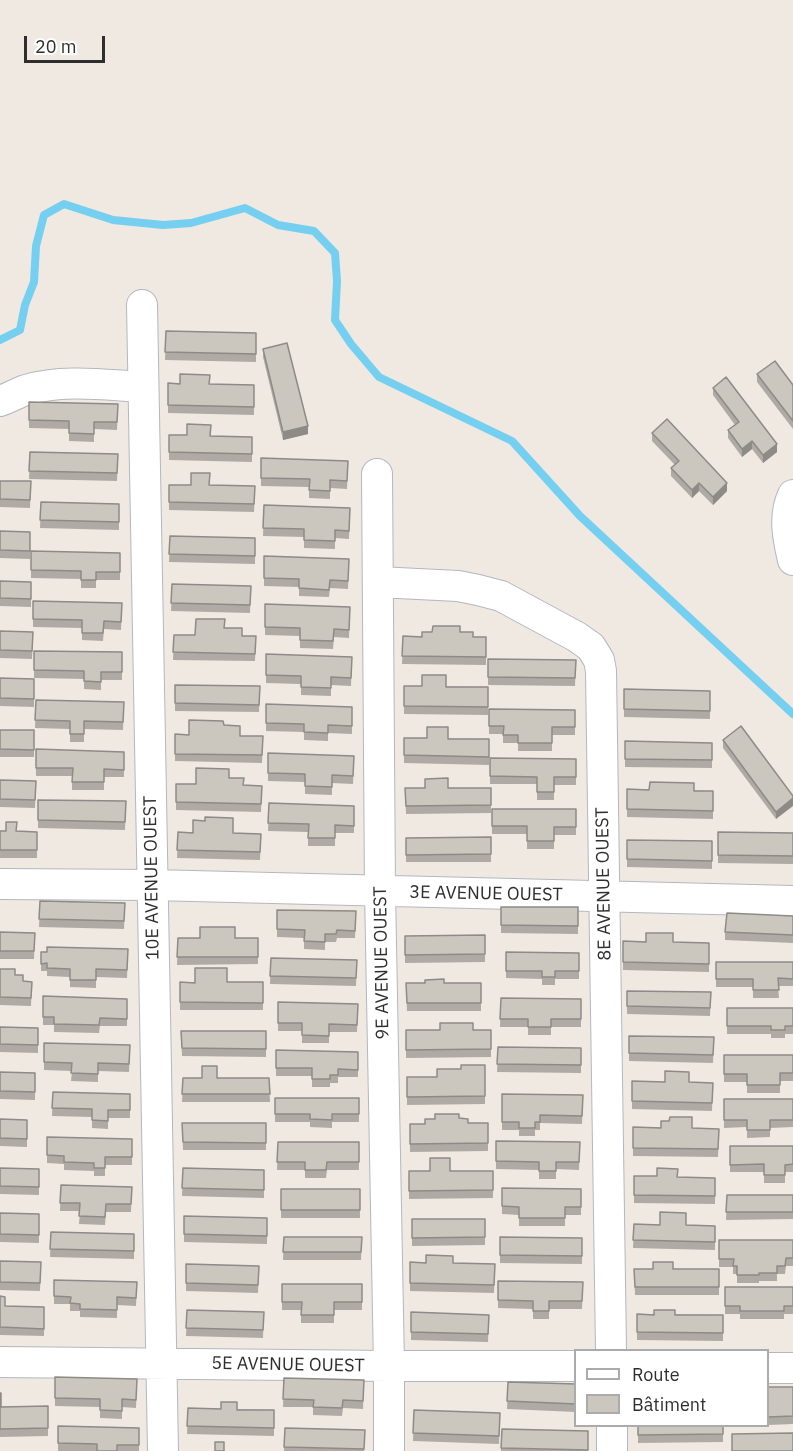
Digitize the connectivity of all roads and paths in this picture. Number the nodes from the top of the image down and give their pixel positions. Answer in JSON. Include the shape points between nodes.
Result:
{"nodes":[{"id":1,"x":142,"y":305,"type":"dead end"},
{"id":2,"x":143,"y":387,"type":"junction"},
{"id":3,"x":0,"y":401,"type":"edge"},
{"id":4,"x":376,"y":474,"type":"dead end"},
{"id":5,"x":793,"y":495,"type":"edge"},
{"id":6,"x":793,"y":560,"type":"edge"},
{"id":7,"x":378,"y":582,"type":"junction"},
{"id":8,"x":0,"y":884,"type":"edge"},
{"id":9,"x":152,"y":885,"type":"junction"},
{"id":10,"x":380,"y":891,"type":"junction"},
{"id":11,"x":603,"y":896,"type":"junction"},
{"id":12,"x":793,"y":901,"type":"edge"},
{"id":13,"x":611,"y":1349,"type":"edge"},
{"id":14,"x":0,"y":1362,"type":"edge"},
{"id":15,"x":162,"y":1363,"type":"junction"},
{"id":16,"x":389,"y":1366,"type":"junction"},
{"id":17,"x":574,"y":1366,"type":"edge"},
{"id":18,"x":769,"y":1368,"type":"edge"},
{"id":19,"x":793,"y":1368,"type":"edge"},
{"id":20,"x":612,"y":1427,"type":"edge"},
{"id":21,"x":163,"y":1451,"type":"edge"},
{"id":22,"x":389,"y":1451,"type":"edge"},
{"id":23,"x":612,"y":1451,"type":"edge"}],
"edges":[{"from":1,"to":2,"type":"street","name":"10E AVENUE OUEST"},
{"from":2,"to":3,"type":"street","via":[[48,386]]},
{"from":2,"to":9,"type":"street","name":"10E AVENUE OUEST"},
{"from":4,"to":7,"type":"street","name":"9E AVENUE OUEST"},
{"from":5,"to":6,"type":"street","via":[[787,522]]},
{"from":7,"to":10,"type":"street","name":"9E AVENUE OUEST"},
{"from":7,"to":11,"type":"street","name":"8E AVENUE OUEST","via":[[458,586],[501,596],[591,647],[601,671]]},
{"from":8,"to":9,"type":"street","name":"3E AVENUE OUEST"},
{"from":9,"to":10,"type":"street","name":"3E AVENUE OUEST"},
{"from":9,"to":15,"type":"street","name":"10E AVENUE OUEST"},
{"from":10,"to":11,"type":"street","name":"3E AVENUE OUEST"},
{"from":10,"to":16,"type":"street","name":"9E AVENUE OUEST"},
{"from":11,"to":12,"type":"street","name":"3E AVENUE OUEST"},
{"from":11,"to":13,"type":"street","name":"8E AVENUE OUEST"},
{"from":14,"to":15,"type":"street","name":"5E AVENUE OUEST"},
{"from":15,"to":16,"type":"street","name":"5E AVENUE OUEST"},
{"from":15,"to":21,"type":"street","name":"10E AVENUE OUEST"},
{"from":16,"to":17,"type":"street","name":"5E AVENUE OUEST"},
{"from":16,"to":22,"type":"street","name":"9E AVENUE OUEST"},
{"from":18,"to":19,"type":"street"},
{"from":20,"to":23,"type":"street"}]}
